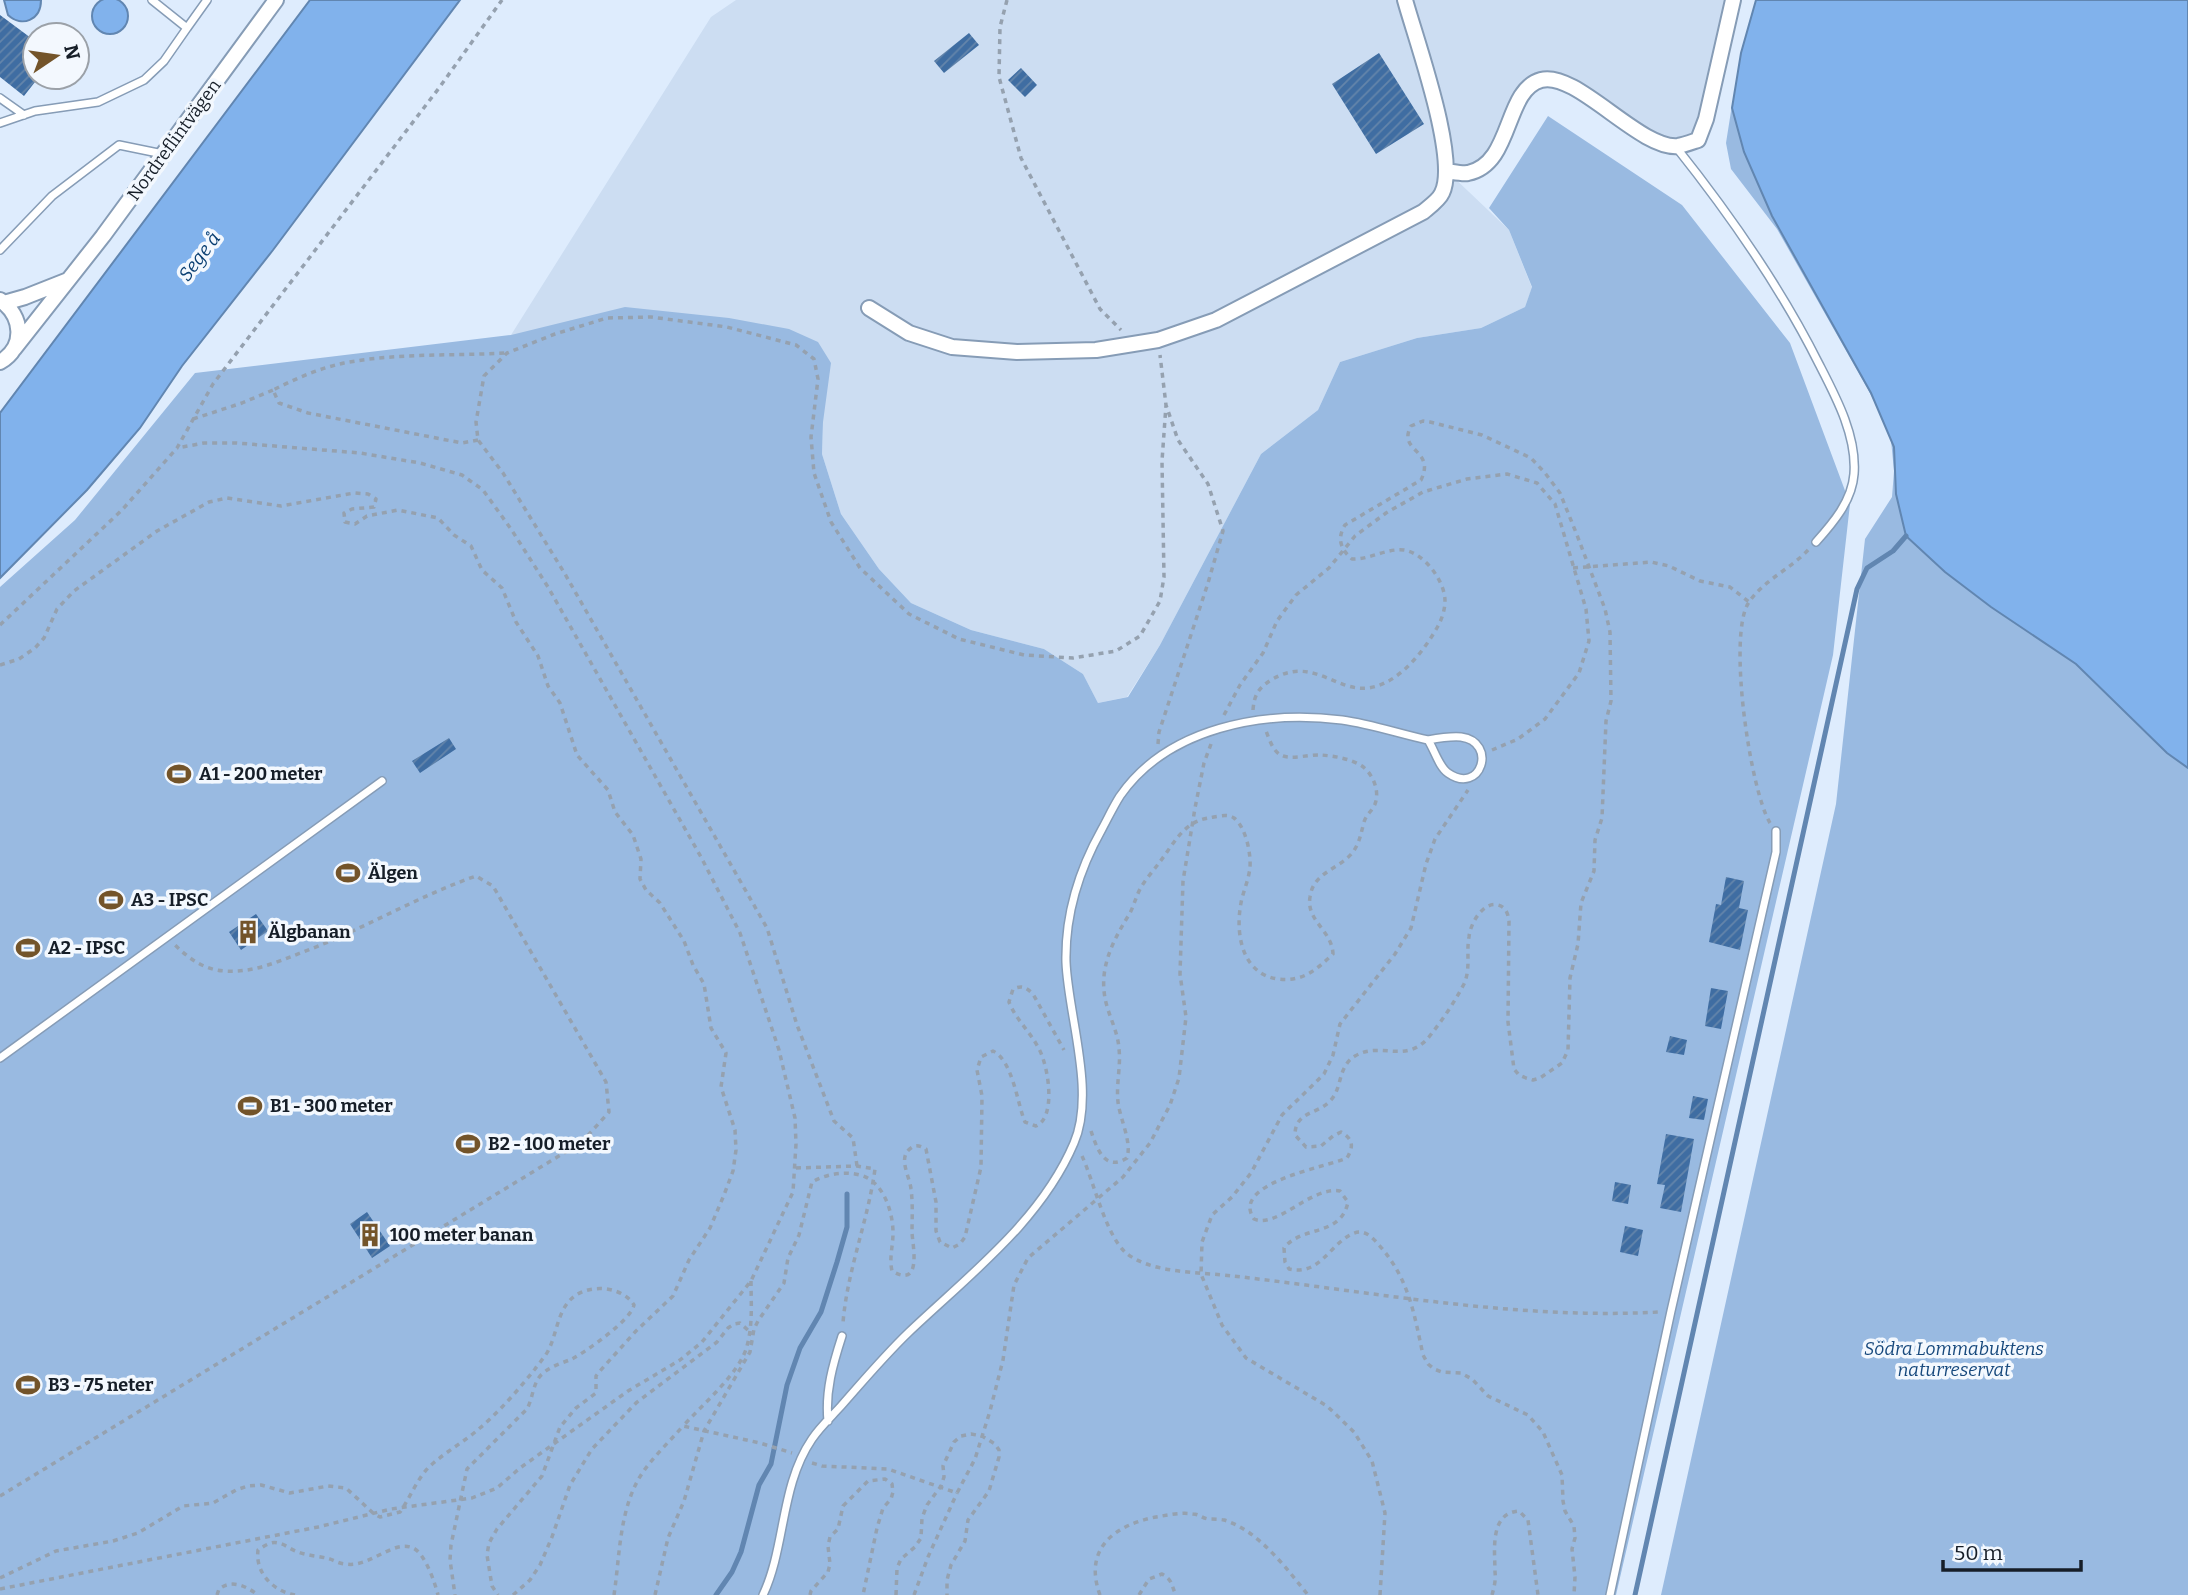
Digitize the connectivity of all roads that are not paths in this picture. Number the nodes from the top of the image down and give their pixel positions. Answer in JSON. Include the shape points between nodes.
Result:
{"nodes":[{"id":1,"x":152,"y":0,"type":"edge"},
{"id":2,"x":207,"y":0,"type":"edge"},
{"id":3,"x":276,"y":0,"type":"edge"},
{"id":4,"x":1405,"y":0,"type":"edge"},
{"id":5,"x":1733,"y":0,"type":"edge"},
{"id":6,"x":187,"y":27,"type":"junction"},
{"id":7,"x":0,"y":98,"type":"edge"},
{"id":8,"x":24,"y":115,"type":"junction"},
{"id":9,"x":0,"y":123,"type":"edge"},
{"id":10,"x":1676,"y":146,"type":"junction"},
{"id":11,"x":163,"y":154,"type":"junction"},
{"id":12,"x":1447,"y":171,"type":"junction"},
{"id":13,"x":0,"y":250,"type":"edge"},
{"id":14,"x":69,"y":279,"type":"junction"},
{"id":15,"x":2,"y":301,"type":"edge"},
{"id":16,"x":869,"y":308,"type":"dead end"},
{"id":17,"x":14,"y":349,"type":"junction"},
{"id":18,"x":0,"y":362,"type":"edge"},
{"id":19,"x":1816,"y":542,"type":"road end"},
{"id":20,"x":1429,"y":740,"type":"junction"},
{"id":21,"x":382,"y":782,"type":"dead end"},
{"id":22,"x":1776,"y":831,"type":"road end"},
{"id":23,"x":0,"y":1058,"type":"edge"},
{"id":24,"x":842,"y":1336,"type":"road end"},
{"id":25,"x":828,"y":1421,"type":"junction"},
{"id":26,"x":763,"y":1595,"type":"edge"},
{"id":27,"x":1610,"y":1595,"type":"edge"}],
"edges":[{"from":1,"to":6,"type":"lane"},
{"from":2,"to":6,"type":"lane"},
{"from":3,"to":11,"type":"street","name":"Nordreflintvägen"},
{"from":4,"to":12,"type":"street","via":[[1444,138]]},
{"from":5,"to":10,"type":"street","via":[[1698,140]]},
{"from":6,"to":8,"type":"lane","via":[[164,61],[144,80],[98,102]]},
{"from":7,"to":8,"type":"lane"},
{"from":8,"to":9,"type":"lane"},
{"from":10,"to":12,"type":"street","via":[[1653,141],[1557,80],[1540,80],[1525,90],[1501,144],[1481,168],[1466,173]]},
{"from":10,"to":19,"type":"lane","via":[[1755,251],[1797,318],[1854,446],[1854,477],[1841,514]]},
{"from":11,"to":13,"type":"lane","via":[[119,145],[52,196]]},
{"from":11,"to":14,"type":"street","name":"Nordreflintvägen"},
{"from":12,"to":16,"type":"street","via":[[1442,195],[1423,212],[1216,320],[1158,340],[1096,350],[1017,352],[952,347],[909,333]]},
{"from":14,"to":15,"type":"street"},
{"from":14,"to":17,"type":"street","name":"Nordreflintvägen"},
{"from":15,"to":17,"type":"street","via":[[19,326]]},
{"from":17,"to":18,"type":"street","name":"Nordreflintvägen"},
{"from":20,"to":20,"type":"lane","via":[[1445,772],[1461,779],[1477,774],[1483,761],[1477,745],[1464,737]]},
{"from":20,"to":25,"type":"lane","via":[[1342,720],[1261,719],[1180,744],[1144,769],[1121,795],[1077,879],[1069,920],[1066,962],[1081,1075],[1082,1115],[1076,1141],[1036,1206],[1001,1246],[906,1334]]},
{"from":21,"to":23,"type":"lane"},
{"from":22,"to":27,"type":"lane","via":[[1776,852]]},
{"from":24,"to":25,"type":"lane","via":[[825,1399]]},
{"from":25,"to":26,"type":"lane","via":[[811,1440],[791,1486]]}]}
